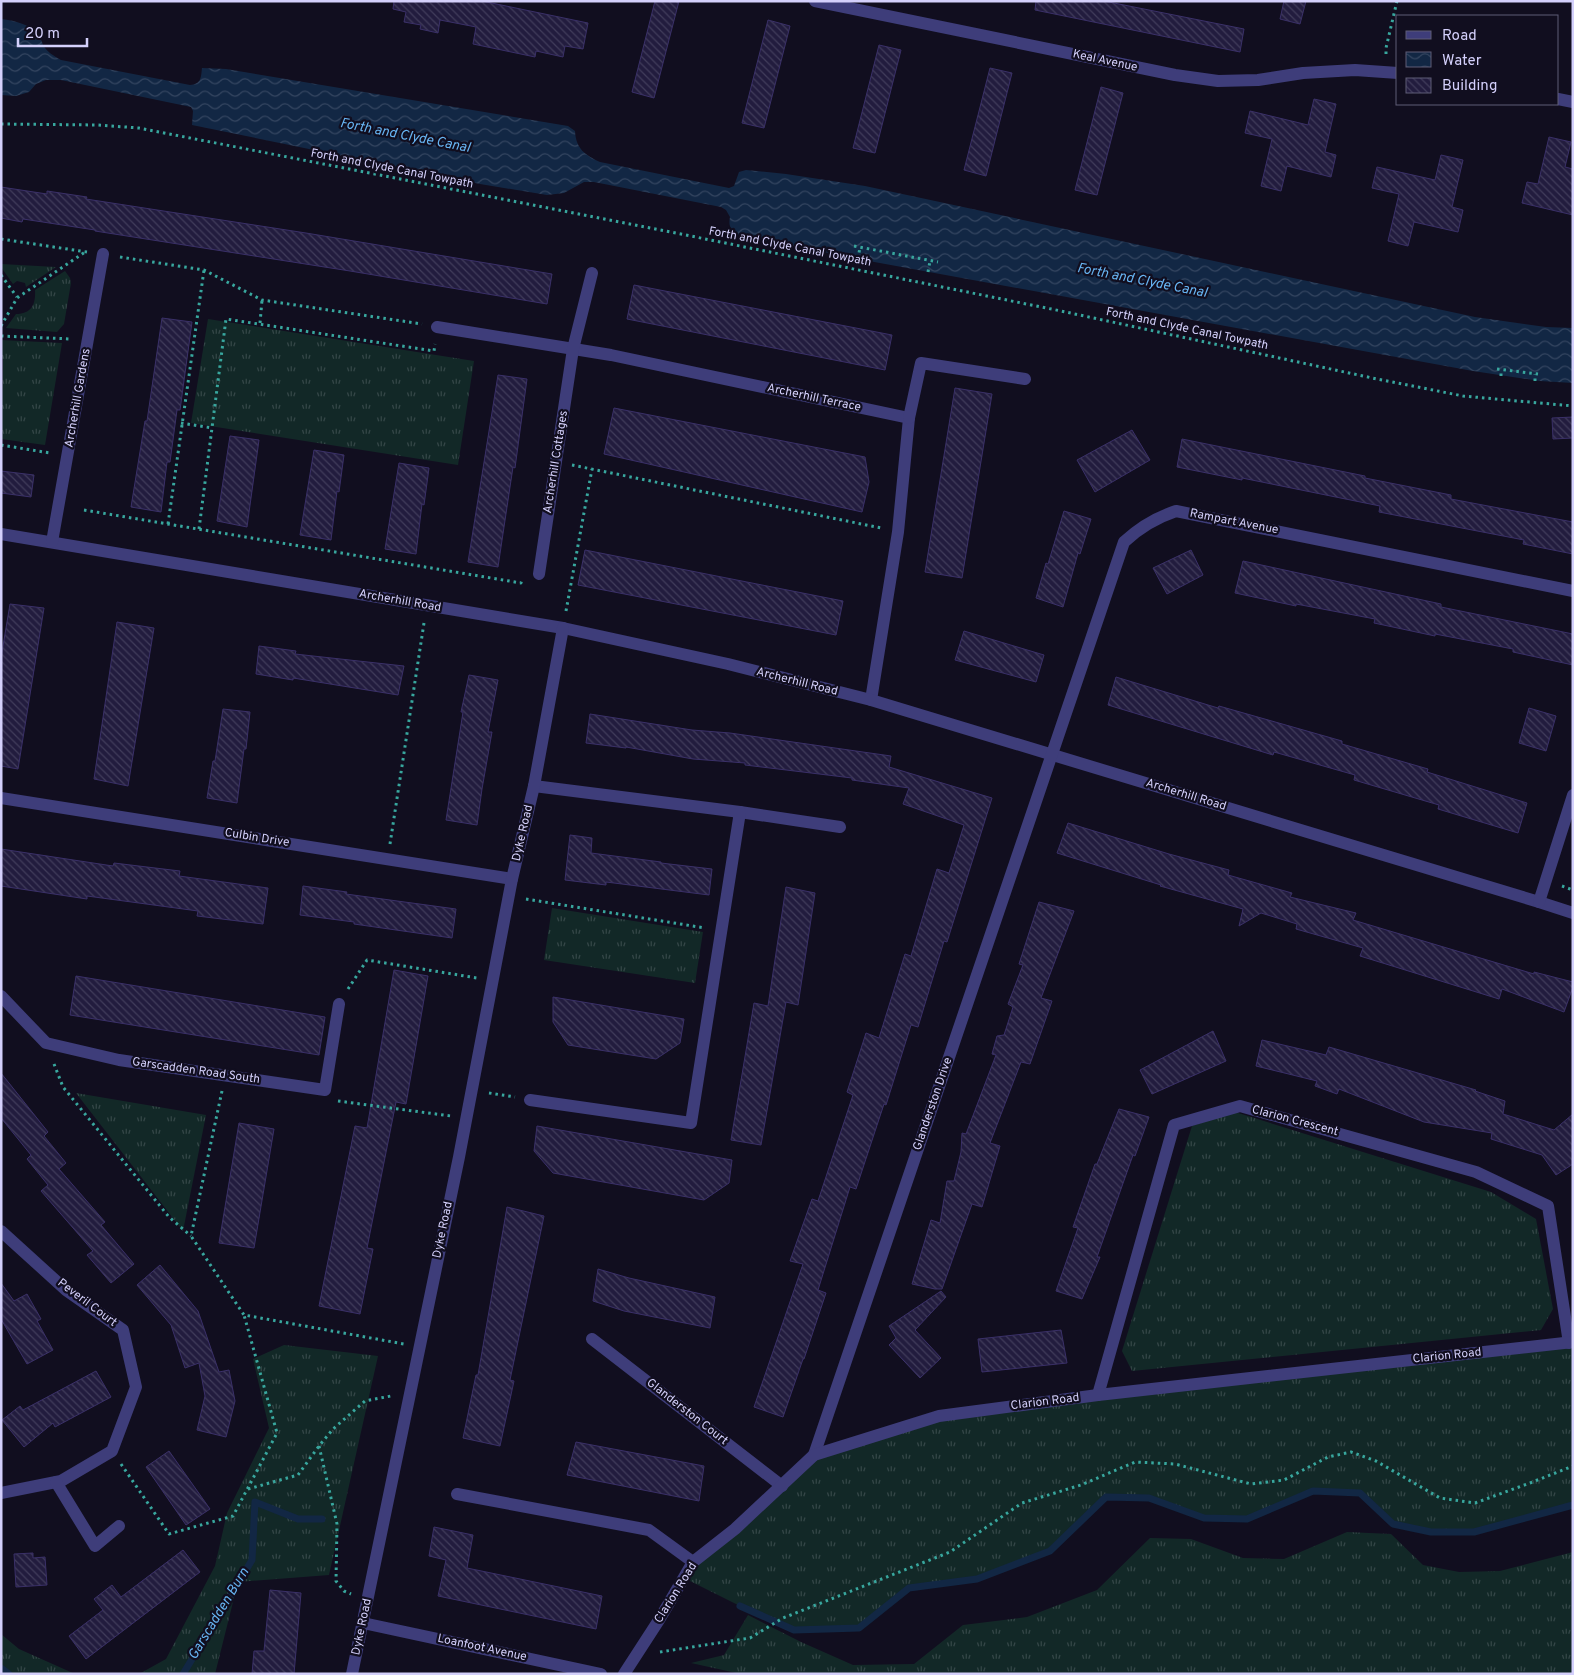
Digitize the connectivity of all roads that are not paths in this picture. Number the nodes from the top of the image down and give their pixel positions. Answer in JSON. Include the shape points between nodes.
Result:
{"nodes":[{"id":1,"x":815,"y":1,"type":"edge"},
{"id":2,"x":1392,"y":73,"type":"edge"},
{"id":3,"x":1559,"y":99,"type":"edge"},
{"id":4,"x":1573,"y":102,"type":"edge"},
{"id":5,"x":103,"y":254,"type":"road end"},
{"id":6,"x":592,"y":273,"type":"dead end"},
{"id":7,"x":437,"y":327,"type":"road end"},
{"id":8,"x":573,"y":349,"type":"junction"},
{"id":9,"x":1025,"y":379,"type":"dead end"},
{"id":10,"x":910,"y":418,"type":"junction"},
{"id":11,"x":1,"y":534,"type":"edge"},
{"id":12,"x":52,"y":542,"type":"junction"},
{"id":13,"x":539,"y":574,"type":"road end"},
{"id":14,"x":1573,"y":592,"type":"edge"},
{"id":15,"x":563,"y":628,"type":"junction"},
{"id":16,"x":871,"y":700,"type":"junction"},
{"id":17,"x":1051,"y":754,"type":"junction"},
{"id":18,"x":534,"y":786,"type":"junction"},
{"id":19,"x":1573,"y":795,"type":"edge"},
{"id":20,"x":1,"y":798,"type":"edge"},
{"id":21,"x":740,"y":812,"type":"junction"},
{"id":22,"x":840,"y":827,"type":"dead end"},
{"id":23,"x":512,"y":879,"type":"junction"},
{"id":24,"x":1539,"y":902,"type":"junction"},
{"id":25,"x":1573,"y":914,"type":"edge"},
{"id":26,"x":1,"y":996,"type":"edge"},
{"id":27,"x":339,"y":1004,"type":"road end"},
{"id":28,"x":530,"y":1100,"type":"road end"},
{"id":29,"x":1,"y":1231,"type":"edge"},
{"id":30,"x":592,"y":1339,"type":"dead end"},
{"id":31,"x":1571,"y":1342,"type":"edge"},
{"id":32,"x":1098,"y":1395,"type":"junction"},
{"id":33,"x":814,"y":1455,"type":"junction"},
{"id":34,"x":56,"y":1482,"type":"junction"},
{"id":35,"x":782,"y":1486,"type":"junction"},
{"id":36,"x":1,"y":1493,"type":"edge"},
{"id":37,"x":457,"y":1494,"type":"dead end"},
{"id":38,"x":119,"y":1526,"type":"dead end"},
{"id":39,"x":693,"y":1562,"type":"junction"},
{"id":40,"x":364,"y":1623,"type":"junction"},
{"id":41,"x":352,"y":1674,"type":"edge"},
{"id":42,"x":601,"y":1674,"type":"edge"},
{"id":43,"x":624,"y":1674,"type":"edge"}],
"edges":[{"from":1,"to":2,"type":"street","name":"Keal Avenue","via":[[1218,81],[1355,70]]},
{"from":3,"to":4,"type":"street"},
{"from":5,"to":12,"type":"street","name":"Archerhill Gardens"},
{"from":6,"to":8,"type":"street","name":"Archerhill Cottages"},
{"from":7,"to":8,"type":"street","name":"Archerhill Terrace"},
{"from":8,"to":10,"type":"street","name":"Archerhill Terrace"},
{"from":8,"to":13,"type":"street","name":"Archerhill Cottages"},
{"from":9,"to":10,"type":"street","via":[[922,363]]},
{"from":10,"to":16,"type":"street","via":[[898,532]]},
{"from":11,"to":12,"type":"street","name":"Archerhill Road"},
{"from":12,"to":15,"type":"street","name":"Archerhill Road"},
{"from":14,"to":17,"type":"street","name":"Rampart Avenue","via":[[1176,511],[1141,527],[1124,542]]},
{"from":15,"to":16,"type":"street","name":"Archerhill Road","via":[[728,664]]},
{"from":15,"to":18,"type":"street","name":"Dyke Road"},
{"from":16,"to":17,"type":"street","name":"Archerhill Road"},
{"from":17,"to":24,"type":"street","name":"Archerhill Road"},
{"from":17,"to":33,"type":"street","name":"Glanderston Drive"},
{"from":18,"to":21,"type":"street"},
{"from":18,"to":23,"type":"street","name":"Dyke Road"},
{"from":19,"to":24,"type":"street"},
{"from":20,"to":23,"type":"street","name":"Culbin Drive"},
{"from":21,"to":22,"type":"street"},
{"from":21,"to":28,"type":"street","via":[[691,1123]]},
{"from":23,"to":40,"type":"street","name":"Dyke Road"},
{"from":24,"to":25,"type":"street","name":"Archerhill Road"},
{"from":26,"to":27,"type":"street","name":"Garscadden Road South","via":[[46,1043],[119,1060],[325,1090]]},
{"from":29,"to":34,"type":"street","name":"Peveril Court","via":[[66,1290],[123,1330],[136,1387],[112,1451]]},
{"from":30,"to":35,"type":"street","name":"Glanderston Court"},
{"from":31,"to":32,"type":"street","name":"Clarion Road"},
{"from":31,"to":32,"type":"street","name":"Clarion Crescent","via":[[1548,1206],[1476,1172],[1240,1106],[1174,1124]]},
{"from":32,"to":33,"type":"street","name":"Clarion Road","via":[[939,1416]]},
{"from":33,"to":35,"type":"street","name":"Clarion Road"},
{"from":34,"to":36,"type":"street"},
{"from":34,"to":38,"type":"street","via":[[95,1546]]},
{"from":35,"to":39,"type":"street","name":"Clarion Road"},
{"from":37,"to":39,"type":"street","via":[[649,1530]]},
{"from":39,"to":43,"type":"street","name":"Clarion Road"},
{"from":40,"to":41,"type":"street","name":"Dyke Road"},
{"from":40,"to":42,"type":"street","name":"Loanfoot Avenue"}]}
